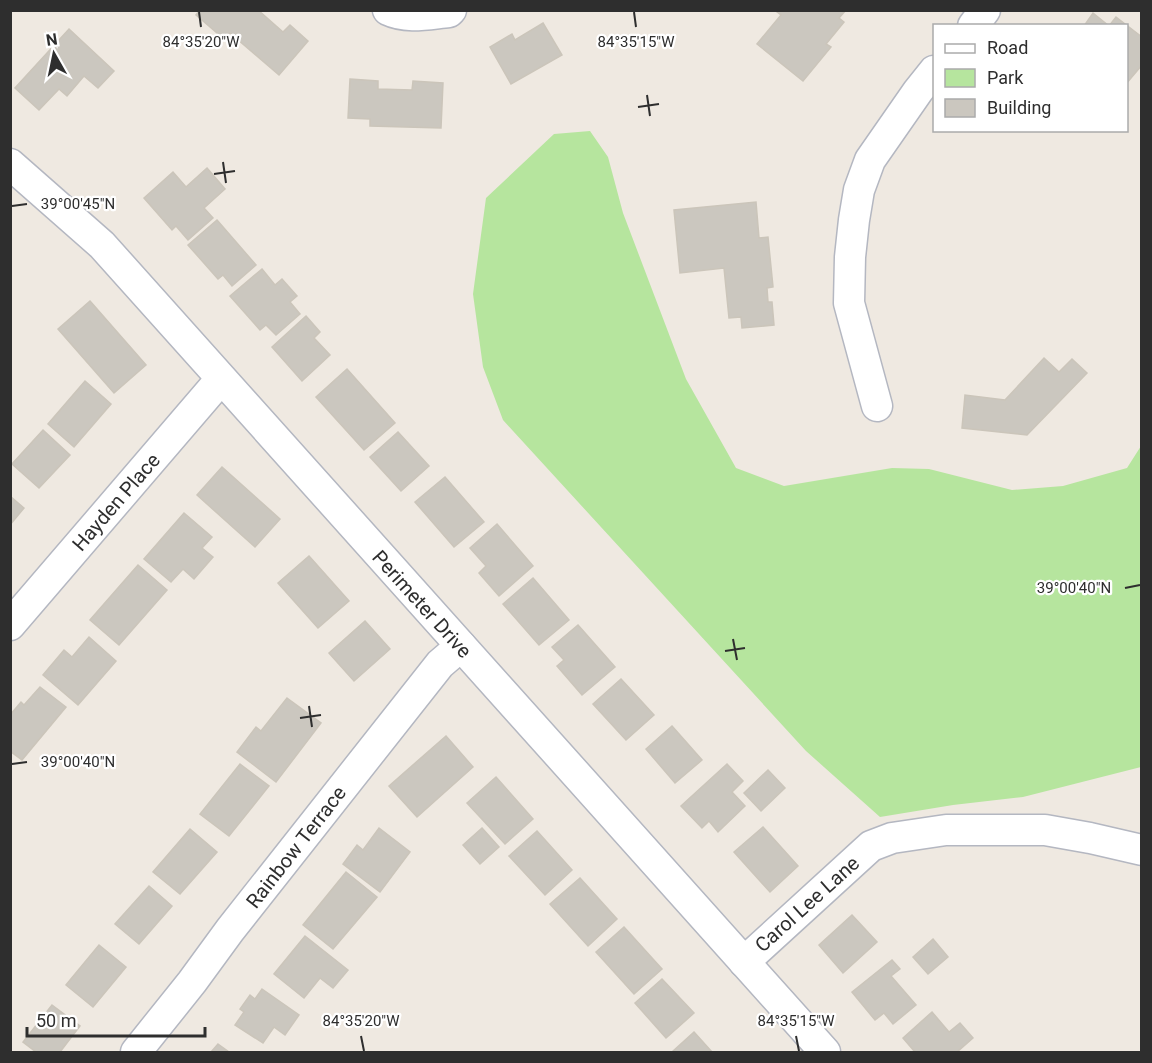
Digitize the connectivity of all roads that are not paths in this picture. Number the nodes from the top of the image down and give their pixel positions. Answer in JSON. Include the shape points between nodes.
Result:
{"nodes":[{"id":1,"x":388,"y":10,"type":"edge"},
{"id":2,"x":451,"y":10,"type":"edge"},
{"id":3,"x":985,"y":10,"type":"edge"},
{"id":4,"x":974,"y":24,"type":"edge"},
{"id":5,"x":933,"y":72,"type":"edge"},
{"id":6,"x":10,"y":164,"type":"edge"},
{"id":7,"x":221,"y":379,"type":"junction"},
{"id":8,"x":877,"y":406,"type":"dead end"},
{"id":9,"x":10,"y":625,"type":"edge"},
{"id":10,"x":461,"y":646,"type":"junction"},
{"id":11,"x":1142,"y":850,"type":"edge"},
{"id":12,"x":744,"y":962,"type":"junction"},
{"id":13,"x":136,"y":1053,"type":"edge"},
{"id":14,"x":825,"y":1053,"type":"edge"}],
"edges":[{"from":1,"to":2,"type":"street","via":[[413,16]]},
{"from":3,"to":4,"type":"street"},
{"from":5,"to":8,"type":"street","via":[[870,160],[857,200],[849,303]]},
{"from":6,"to":7,"type":"street","name":"Perimeter Drive","via":[[102,245]]},
{"from":7,"to":9,"type":"street","name":"Hayden Place"},
{"from":7,"to":10,"type":"street","name":"Perimeter Drive"},
{"from":10,"to":12,"type":"street","name":"Perimeter Drive"},
{"from":10,"to":13,"type":"street","name":"Rainbow Terrace","via":[[440,664]]},
{"from":11,"to":12,"type":"street","name":"Carol Lee Lane","via":[[1045,830],[946,830],[892,838],[871,846]]},
{"from":12,"to":14,"type":"street","name":"Perimeter Drive"}]}
